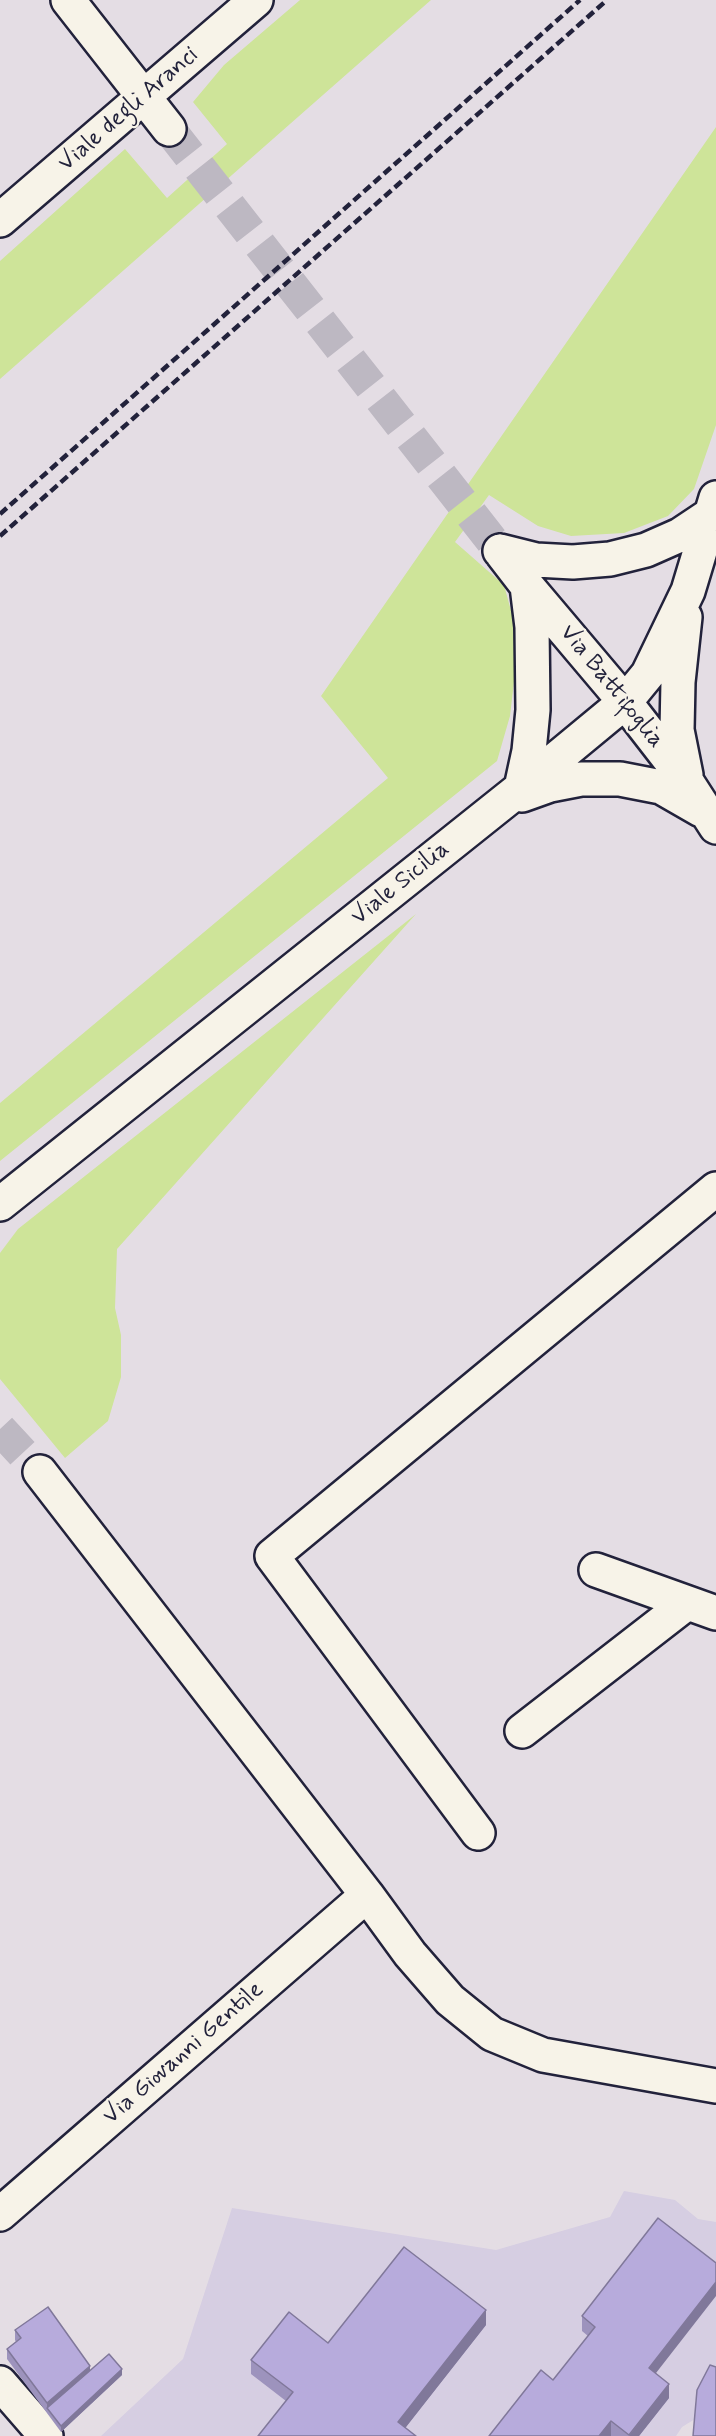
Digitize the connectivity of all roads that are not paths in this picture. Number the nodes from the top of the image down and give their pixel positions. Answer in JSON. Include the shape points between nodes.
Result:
{"nodes":[{"id":1,"x":68,"y":0,"type":"edge"},
{"id":2,"x":256,"y":0,"type":"edge"},
{"id":3,"x":145,"y":98,"type":"junction"},
{"id":4,"x":169,"y":129,"type":"tunnel mouth"},
{"id":5,"x":0,"y":220,"type":"edge"},
{"id":6,"x":705,"y":543,"type":"edge"},
{"id":7,"x":527,"y":586,"type":"junction"},
{"id":8,"x":625,"y":702,"type":"junction"},
{"id":9,"x":687,"y":782,"type":"junction"},
{"id":10,"x":512,"y":795,"type":"junction"},
{"id":11,"x":711,"y":820,"type":"edge"},
{"id":12,"x":716,"y":1189,"type":"edge"},
{"id":13,"x":0,"y":1204,"type":"edge"},
{"id":14,"x":39,"y":1472,"type":"tunnel mouth"},
{"id":15,"x":596,"y":1570,"type":"dead end"},
{"id":16,"x":701,"y":1608,"type":"edge"},
{"id":17,"x":522,"y":1731,"type":"dead end"},
{"id":18,"x":478,"y":1833,"type":"dead end"},
{"id":19,"x":367,"y":1895,"type":"junction"},
{"id":20,"x":716,"y":2086,"type":"edge"},
{"id":21,"x":0,"y":2214,"type":"edge"},
{"id":22,"x":0,"y":2383,"type":"edge"},
{"id":23,"x":46,"y":2436,"type":"edge"}],
"edges":[{"from":1,"to":3,"type":"street"},
{"from":2,"to":3,"type":"street","name":"Viale degli Aranci"},
{"from":3,"to":4,"type":"street"},
{"from":3,"to":5,"type":"street","name":"Viale degli Aranci"},
{"from":6,"to":7,"type":"street","name":"Via Battifoglia","via":[[671,539],[610,559],[564,562],[500,551]]},
{"from":6,"to":8,"type":"street","name":"Viale Sicilia","via":[[648,674]]},
{"from":6,"to":9,"type":"street","via":[[678,682],[677,730]]},
{"from":7,"to":8,"type":"street","name":"Via Battifoglia"},
{"from":7,"to":10,"type":"street","via":[[533,710]]},
{"from":8,"to":9,"type":"street","name":"Via Battifoglia"},
{"from":8,"to":10,"type":"street","name":"Viale Sicilia"},
{"from":9,"to":11,"type":"street","name":"Via Battifoglia"},
{"from":10,"to":11,"type":"street","via":[[581,779],[620,779],[661,787]]},
{"from":10,"to":13,"type":"street","name":"Viale Sicilia"},
{"from":12,"to":18,"type":"street","via":[[272,1556]]},
{"from":14,"to":19,"type":"street"},
{"from":15,"to":16,"type":"street"},
{"from":16,"to":17,"type":"street"},
{"from":19,"to":20,"type":"street","via":[[450,2000],[492,2034],[543,2055]]},
{"from":19,"to":21,"type":"street","name":"Via Giovanni Gentile"},
{"from":22,"to":23,"type":"street"}]}
